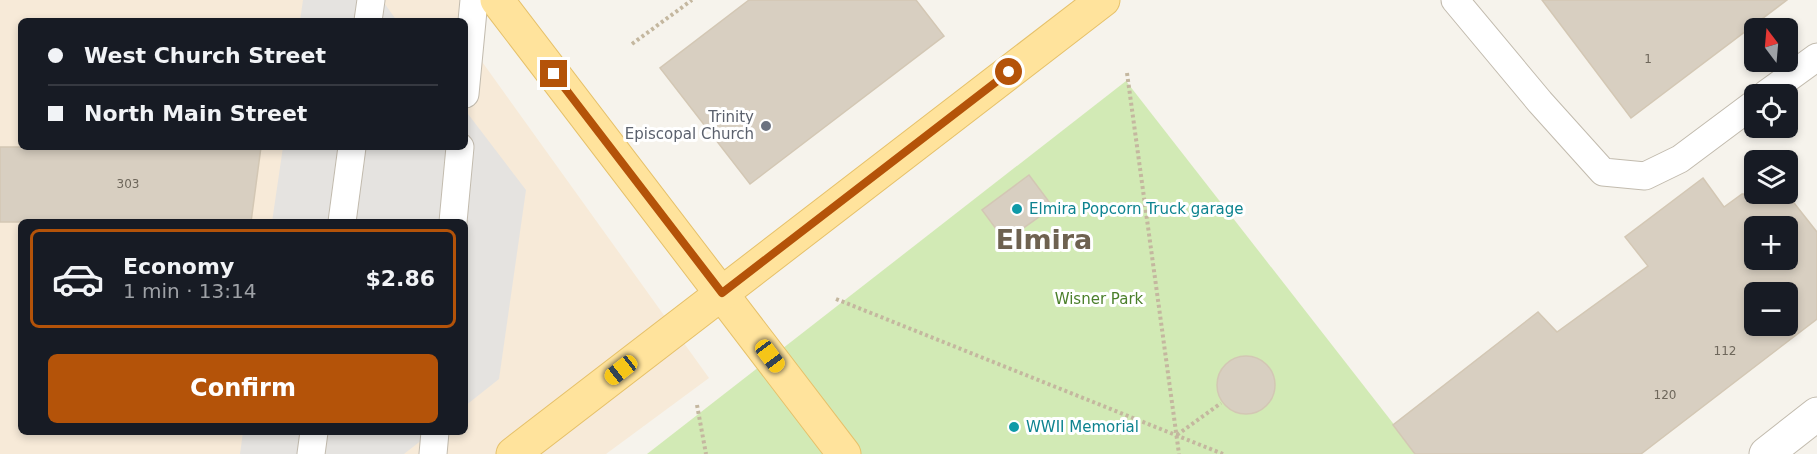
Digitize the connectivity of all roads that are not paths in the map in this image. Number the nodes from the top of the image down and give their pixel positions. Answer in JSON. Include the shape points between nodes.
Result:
{"nodes":[{"id":1,"x":371,"y":0,"type":"edge"},
{"id":2,"x":474,"y":0,"type":"edge"},
{"id":3,"x":497,"y":0,"type":"edge"},
{"id":4,"x":1103,"y":0,"type":"edge"},
{"id":5,"x":1455,"y":0,"type":"edge"},
{"id":6,"x":368,"y":18,"type":"edge"},
{"id":7,"x":1817,"y":57,"type":"edge"},
{"id":8,"x":468,"y":63,"type":"edge"},
{"id":9,"x":1780,"y":84,"type":"edge"},
{"id":10,"x":1744,"y":111,"type":"edge"},
{"id":11,"x":352,"y":150,"type":"edge"},
{"id":12,"x":460,"y":150,"type":"edge"},
{"id":13,"x":342,"y":219,"type":"edge"},
{"id":14,"x":453,"y":219,"type":"edge"},
{"id":15,"x":722,"y":293,"type":"junction"},
{"id":16,"x":1817,"y":414,"type":"edge"},
{"id":17,"x":314,"y":435,"type":"edge"},
{"id":18,"x":435,"y":435,"type":"edge"},
{"id":19,"x":312,"y":454,"type":"edge"},
{"id":20,"x":433,"y":454,"type":"edge"},
{"id":21,"x":513,"y":454,"type":"edge"},
{"id":22,"x":844,"y":454,"type":"edge"},
{"id":23,"x":1766,"y":454,"type":"edge"}],
"edges":[{"from":1,"to":6,"type":"lane"},
{"from":2,"to":8,"type":"lane"},
{"from":3,"to":15,"type":"main road"},
{"from":4,"to":15,"type":"main road"},
{"from":5,"to":10,"type":"lane","via":[[1603,172],[1645,176],[1680,159]]},
{"from":7,"to":9,"type":"lane"},
{"from":11,"to":13,"type":"lane"},
{"from":12,"to":14,"type":"lane"},
{"from":15,"to":21,"type":"main road"},
{"from":15,"to":22,"type":"main road"},
{"from":16,"to":23,"type":"street"},
{"from":17,"to":19,"type":"lane"},
{"from":18,"to":20,"type":"lane"}]}
